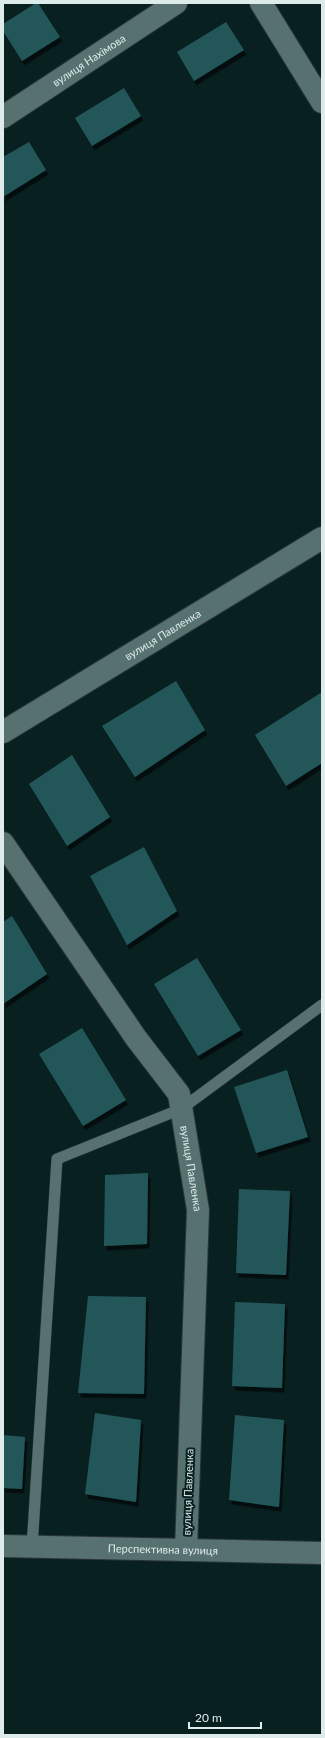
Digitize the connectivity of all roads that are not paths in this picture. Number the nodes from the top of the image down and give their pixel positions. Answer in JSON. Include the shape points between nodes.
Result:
{"nodes":[{"id":1,"x":176,"y":3,"type":"edge"},
{"id":2,"x":261,"y":3,"type":"edge"},
{"id":3,"x":322,"y":102,"type":"edge"},
{"id":4,"x":3,"y":117,"type":"edge"},
{"id":5,"x":322,"y":538,"type":"edge"},
{"id":6,"x":3,"y":732,"type":"edge"},
{"id":7,"x":3,"y":843,"type":"edge"},
{"id":8,"x":322,"y":1005,"type":"edge"},
{"id":9,"x":181,"y":1109,"type":"junction"},
{"id":10,"x":3,"y":1546,"type":"edge"},
{"id":11,"x":32,"y":1547,"type":"junction"},
{"id":12,"x":186,"y":1550,"type":"junction"},
{"id":13,"x":322,"y":1553,"type":"edge"}],
"edges":[{"from":1,"to":4,"type":"street","name":"вулиця Нахімова"},
{"from":2,"to":3,"type":"street"},
{"from":5,"to":6,"type":"street","name":"вулиця Павленка"},
{"from":7,"to":9,"type":"street","name":"вулиця Павленка","via":[[136,1038],[179,1094]]},
{"from":8,"to":9,"type":"lane"},
{"from":9,"to":11,"type":"lane","via":[[57,1159]]},
{"from":9,"to":12,"type":"street","name":"вулиця Павленка","via":[[198,1210]]},
{"from":10,"to":11,"type":"street","name":"Перспективна вулиця"},
{"from":11,"to":12,"type":"street","name":"Перспективна вулиця"},
{"from":12,"to":13,"type":"street","name":"Перспективна вулиця"}]}
